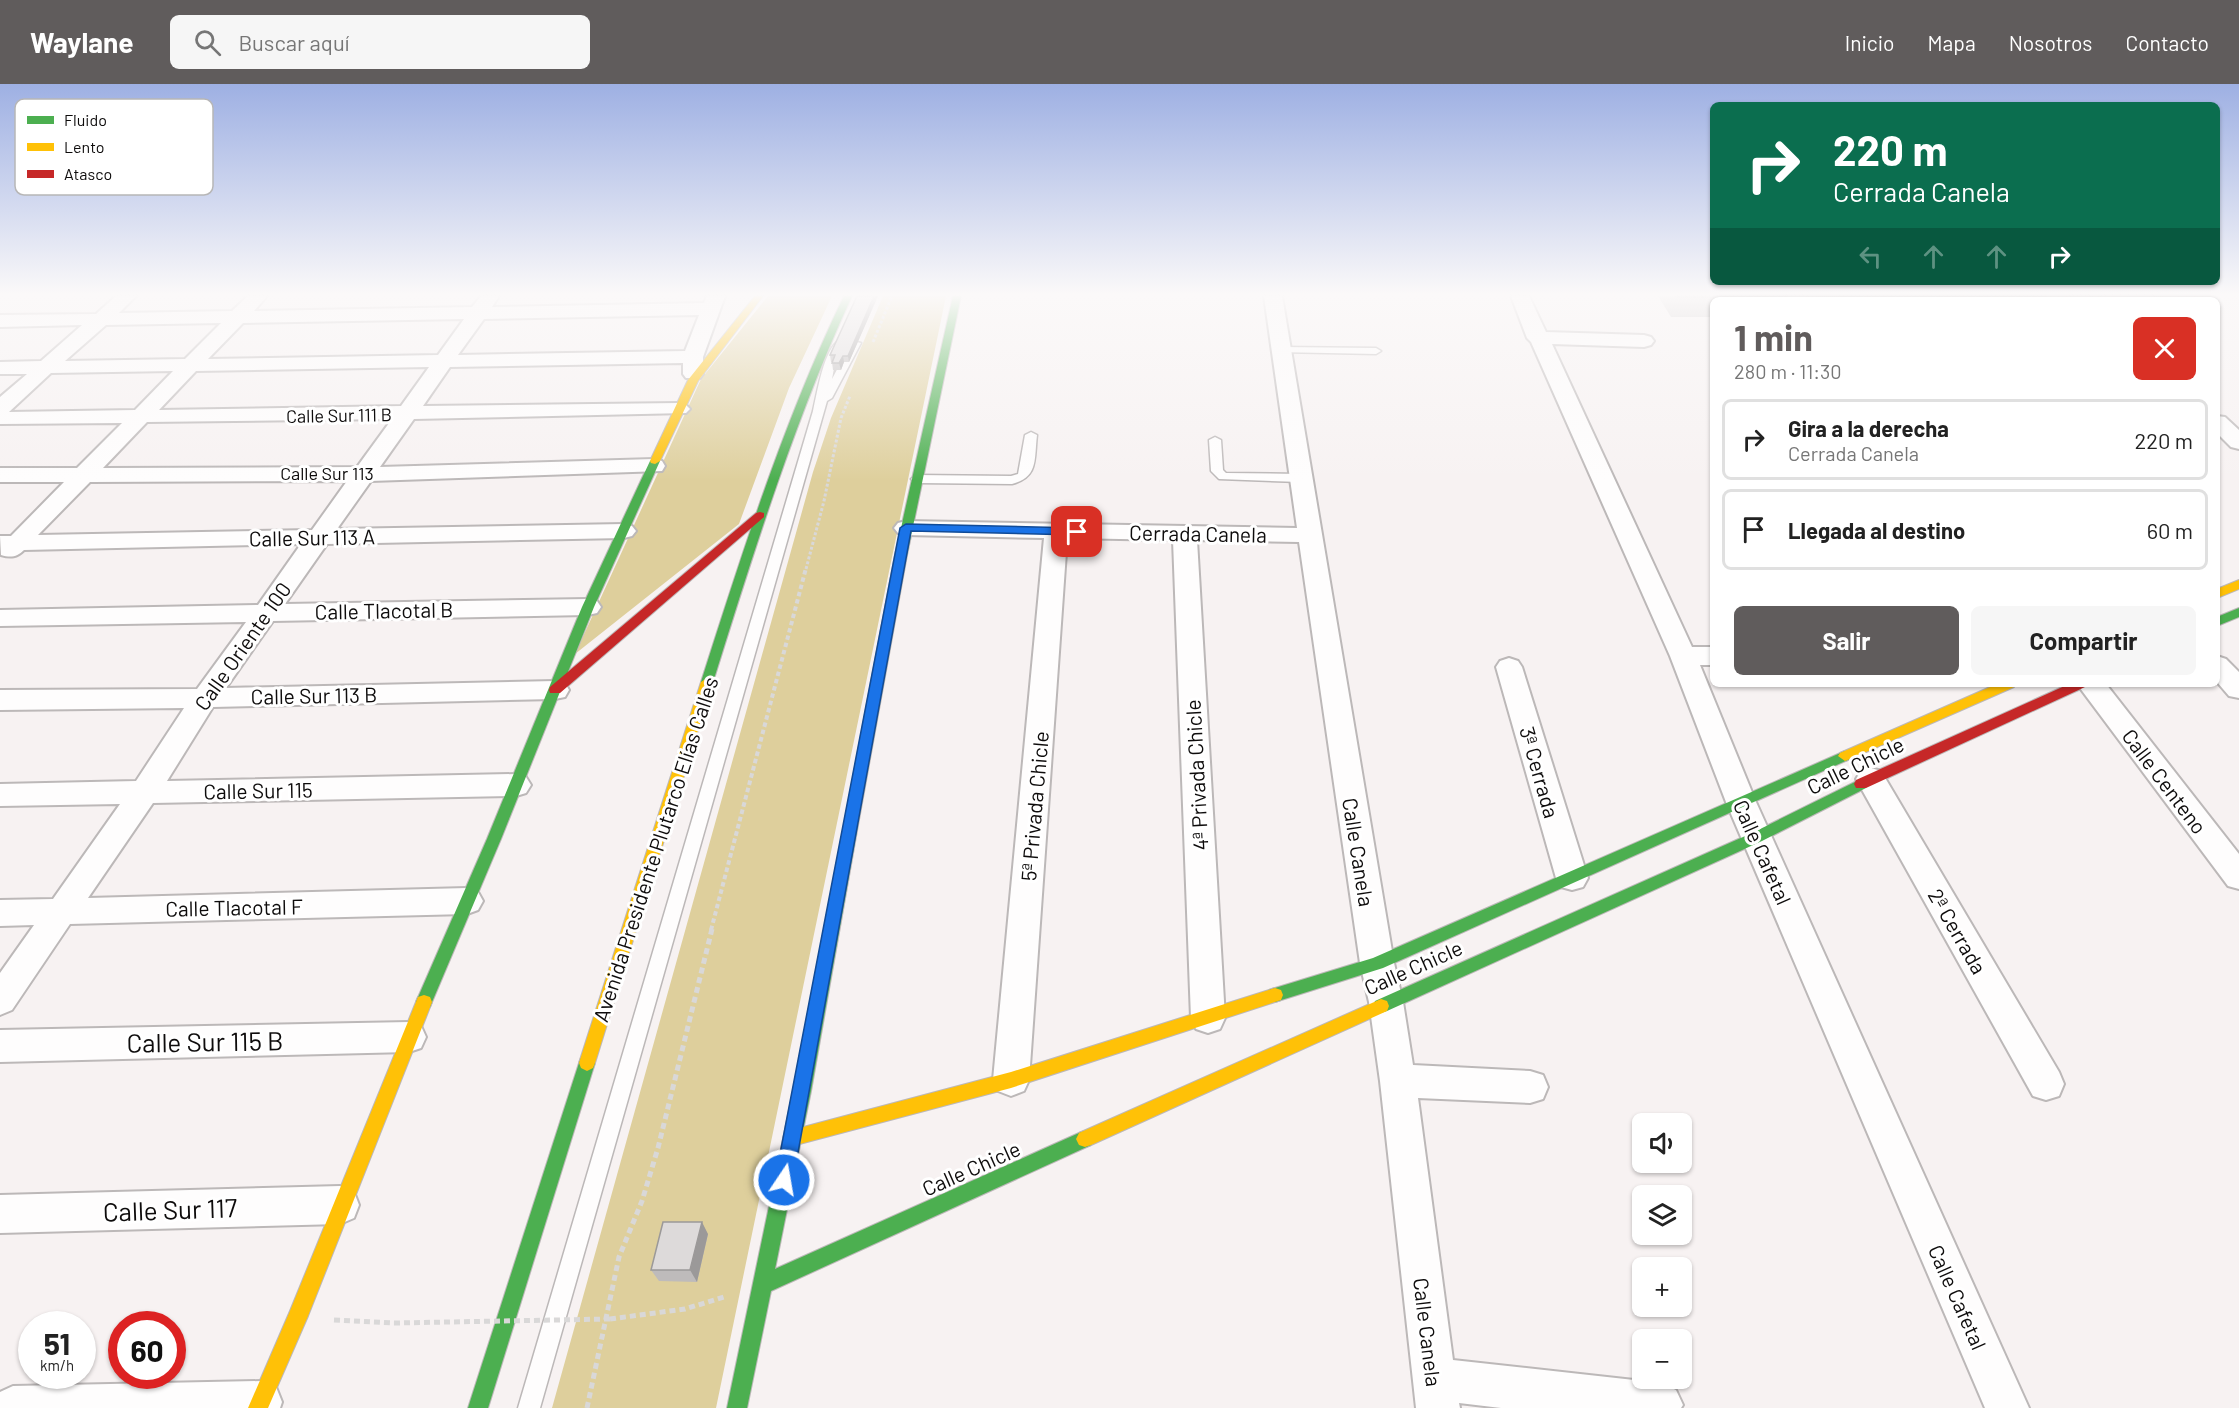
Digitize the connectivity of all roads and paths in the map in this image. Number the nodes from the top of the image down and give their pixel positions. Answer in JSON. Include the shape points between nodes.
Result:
{"nodes":[{"id":1,"x":693,"y":357,"type":"edge"},
{"id":2,"x":57,"y":358,"type":"edge"},
{"id":3,"x":199,"y":358,"type":"edge"},
{"id":4,"x":447,"y":358,"type":"edge"},
{"id":5,"x":644,"y":358,"type":"edge"},
{"id":6,"x":710,"y":358,"type":"edge"},
{"id":7,"x":818,"y":358,"type":"edge"},
{"id":8,"x":832,"y":358,"type":"edge"},
{"id":9,"x":850,"y":358,"type":"edge"},
{"id":10,"x":943,"y":358,"type":"edge"},
{"id":11,"x":1282,"y":358,"type":"edge"},
{"id":12,"x":1548,"y":358,"type":"edge"},
{"id":13,"x":445,"y":361,"type":"junction"},
{"id":14,"x":191,"y":366,"type":"junction"},
{"id":15,"x":0,"y":368,"type":"edge"},
{"id":16,"x":46,"y":368,"type":"junction"},
{"id":17,"x":693,"y":380,"type":"junction"},
{"id":18,"x":851,"y":392,"type":"dead end"},
{"id":19,"x":0,"y":408,"type":"edge"},
{"id":20,"x":679,"y":409,"type":"junction"},
{"id":21,"x":819,"y":411,"type":"junction"},
{"id":22,"x":407,"y":413,"type":"junction"},
{"id":23,"x":0,"y":418,"type":"edge"},
{"id":24,"x":140,"y":418,"type":"junction"},
{"id":25,"x":2220,"y":421,"type":"edge"},
{"id":26,"x":2239,"y":421,"type":"edge"},
{"id":27,"x":2220,"y":424,"type":"edge"},
{"id":28,"x":1031,"y":435,"type":"dead end"},
{"id":29,"x":1215,"y":440,"type":"dead end"},
{"id":30,"x":2239,"y":442,"type":"edge"},
{"id":31,"x":654,"y":466,"type":"junction"},
{"id":32,"x":85,"y":474,"type":"junction"},
{"id":33,"x":365,"y":474,"type":"junction"},
{"id":34,"x":0,"y":476,"type":"edge"},
{"id":35,"x":1300,"y":478,"type":"junction"},
{"id":36,"x":917,"y":479,"type":"junction"},
{"id":37,"x":760,"y":515,"type":"junction"},
{"id":38,"x":906,"y":528,"type":"junction"},
{"id":39,"x":624,"y":531,"type":"junction"},
{"id":40,"x":1056,"y":532,"type":"junction"},
{"id":41,"x":1185,"y":533,"type":"junction"},
{"id":42,"x":1309,"y":535,"type":"junction"},
{"id":43,"x":319,"y":537,"type":"junction"},
{"id":44,"x":9,"y":543,"type":"edge"},
{"id":45,"x":0,"y":561,"type":"edge"},
{"id":46,"x":2239,"y":584,"type":"edge"},
{"id":47,"x":2220,"y":593,"type":"edge"},
{"id":48,"x":588,"y":607,"type":"junction"},
{"id":49,"x":265,"y":612,"type":"junction"},
{"id":50,"x":2239,"y":612,"type":"edge"},
{"id":51,"x":0,"y":618,"type":"edge"},
{"id":52,"x":2220,"y":621,"type":"edge"},
{"id":53,"x":1698,"y":656,"type":"edge"},
{"id":54,"x":1509,"y":667,"type":"dead end"},
{"id":55,"x":2220,"y":668,"type":"edge"},
{"id":56,"x":2002,"y":687,"type":"edge"},
{"id":57,"x":2073,"y":687,"type":"edge"},
{"id":58,"x":2093,"y":687,"type":"edge"},
{"id":59,"x":2239,"y":689,"type":"edge"},
{"id":60,"x":555,"y":690,"type":"junction"},
{"id":61,"x":205,"y":698,"type":"junction"},
{"id":62,"x":0,"y":700,"type":"edge"},
{"id":63,"x":1871,"y":779,"type":"junction"},
{"id":64,"x":516,"y":785,"type":"junction"},
{"id":65,"x":144,"y":792,"type":"junction"},
{"id":66,"x":0,"y":795,"type":"edge"},
{"id":67,"x":1741,"y":802,"type":"junction"},
{"id":68,"x":1757,"y":837,"type":"junction"},
{"id":69,"x":2239,"y":877,"type":"edge"},
{"id":70,"x":1572,"y":878,"type":"junction"},
{"id":71,"x":467,"y":900,"type":"junction"},
{"id":72,"x":63,"y":911,"type":"junction"},
{"id":73,"x":0,"y":913,"type":"edge"},
{"id":74,"x":1377,"y":963,"type":"junction"},
{"id":75,"x":0,"y":1000,"type":"edge"},
{"id":76,"x":1386,"y":1002,"type":"junction"},
{"id":77,"x":1208,"y":1018,"type":"junction"},
{"id":78,"x":409,"y":1036,"type":"junction"},
{"id":79,"x":0,"y":1046,"type":"edge"},
{"id":80,"x":1011,"y":1080,"type":"junction"},
{"id":81,"x":1398,"y":1081,"type":"junction"},
{"id":82,"x":2046,"y":1084,"type":"dead end"},
{"id":83,"x":1530,"y":1087,"type":"dead end"},
{"id":84,"x":792,"y":1138,"type":"junction"},
{"id":85,"x":340,"y":1205,"type":"junction"},
{"id":86,"x":0,"y":1214,"type":"edge"},
{"id":87,"x":762,"y":1286,"type":"junction"},
{"id":88,"x":685,"y":1309,"type":"dead end"},
{"id":89,"x":327,"y":1320,"type":"dead end"},
{"id":90,"x":1436,"y":1393,"type":"edge"},
{"id":91,"x":259,"y":1405,"type":"edge"},
{"id":92,"x":1661,"y":1405,"type":"dead end"},
{"id":93,"x":13,"y":1408,"type":"edge"},
{"id":94,"x":478,"y":1408,"type":"edge"},
{"id":95,"x":529,"y":1408,"type":"edge"},
{"id":96,"x":587,"y":1408,"type":"edge"},
{"id":97,"x":737,"y":1408,"type":"edge"},
{"id":98,"x":2007,"y":1408,"type":"edge"}],
"edges":[{"from":1,"to":17,"type":"street"},
{"from":2,"to":16,"type":"street"},
{"from":3,"to":14,"type":"street"},
{"from":4,"to":13,"type":"street","name":"Calle Oriente 100"},
{"from":5,"to":13,"type":"street"},
{"from":6,"to":17,"type":"street"},
{"from":7,"to":37,"type":"street","name":"Avenida Presidente Plutarco Elías Calles"},
{"from":8,"to":21,"type":"lane"},
{"from":9,"to":21,"type":"lane"},
{"from":10,"to":36,"type":"street"},
{"from":11,"to":35,"type":"street","name":"Calle Canela"},
{"from":12,"to":53,"type":"street","name":"Calle Cafetal"},
{"from":13,"to":14,"type":"street"},
{"from":13,"to":22,"type":"street","name":"Calle Oriente 100"},
{"from":14,"to":16,"type":"street"},
{"from":14,"to":24,"type":"street"},
{"from":15,"to":16,"type":"street"},
{"from":16,"to":19,"type":"street"},
{"from":17,"to":20,"type":"street"},
{"from":18,"to":96,"type":"path","via":[[841,418],[824,501],[736,829],[658,1148],[619,1257]]},
{"from":20,"to":22,"type":"street","name":"Calle Sur 111 B"},
{"from":20,"to":31,"type":"street"},
{"from":21,"to":95,"type":"lane"},
{"from":22,"to":24,"type":"street","name":"Calle Sur 111 B"},
{"from":22,"to":33,"type":"street","name":"Calle Oriente 100"},
{"from":23,"to":24,"type":"street","name":"Calle Sur 111 B"},
{"from":24,"to":32,"type":"street"},
{"from":25,"to":26,"type":"street"},
{"from":27,"to":30,"type":"street"},
{"from":28,"to":36,"type":"lane","via":[[1022,477]]},
{"from":29,"to":35,"type":"lane","via":[[1217,471],[1223,476]]},
{"from":31,"to":33,"type":"street","name":"Calle Sur 113"},
{"from":31,"to":39,"type":"street"},
{"from":32,"to":33,"type":"street","name":"Calle Sur 113"},
{"from":32,"to":34,"type":"street","name":"Calle Sur 113"},
{"from":32,"to":44,"type":"street"},
{"from":33,"to":43,"type":"street","name":"Calle Oriente 100"},
{"from":35,"to":42,"type":"street","name":"Calle Canela"},
{"from":36,"to":38,"type":"street"},
{"from":37,"to":60,"type":"street"},
{"from":37,"to":94,"type":"street","name":"Avenida Presidente Plutarco Elías Calles"},
{"from":38,"to":40,"type":"street","name":"Cerrada Canela"},
{"from":38,"to":84,"type":"street"},
{"from":39,"to":43,"type":"street","name":"Calle Sur 113 A"},
{"from":39,"to":48,"type":"street"},
{"from":40,"to":41,"type":"street","name":"Cerrada Canela"},
{"from":40,"to":80,"type":"street","name":"5ª Privada Chicle"},
{"from":41,"to":42,"type":"street","name":"Cerrada Canela"},
{"from":41,"to":77,"type":"street","name":"4ª Privada Chicle"},
{"from":42,"to":74,"type":"street","name":"Calle Canela"},
{"from":43,"to":44,"type":"street","name":"Calle Sur 113 A"},
{"from":43,"to":49,"type":"street","name":"Calle Oriente 100"},
{"from":44,"to":45,"type":"street"},
{"from":46,"to":47,"type":"street"},
{"from":48,"to":49,"type":"street","name":"Calle Tlacotal B"},
{"from":48,"to":60,"type":"street"},
{"from":49,"to":51,"type":"street","name":"Calle Tlacotal B"},
{"from":49,"to":61,"type":"street","name":"Calle Oriente 100"},
{"from":50,"to":52,"type":"street"},
{"from":53,"to":67,"type":"street","name":"Calle Cafetal"},
{"from":54,"to":70,"type":"street","name":"3ª Cerrada"},
{"from":55,"to":59,"type":"street"},
{"from":56,"to":67,"type":"street","name":"Calle Chicle"},
{"from":57,"to":63,"type":"street","name":"Calle Chicle"},
{"from":58,"to":69,"type":"street","name":"Calle Centeno"},
{"from":60,"to":61,"type":"street","name":"Calle Sur 113 B"},
{"from":60,"to":64,"type":"street"},
{"from":61,"to":62,"type":"street","name":"Calle Sur 113 B"},
{"from":61,"to":65,"type":"street","name":"Calle Oriente 100"},
{"from":63,"to":68,"type":"street","name":"Calle Chicle"},
{"from":63,"to":82,"type":"street","name":"2ª Cerrada"},
{"from":64,"to":65,"type":"street","name":"Calle Sur 115"},
{"from":64,"to":71,"type":"street"},
{"from":65,"to":66,"type":"street","name":"Calle Sur 115"},
{"from":65,"to":72,"type":"street","name":"Calle Oriente 100"},
{"from":67,"to":68,"type":"street","name":"Calle Cafetal"},
{"from":67,"to":70,"type":"street","name":"Calle Chicle"},
{"from":68,"to":76,"type":"street","name":"Calle Chicle"},
{"from":68,"to":98,"type":"street","name":"Calle Cafetal"},
{"from":70,"to":74,"type":"street","name":"Calle Chicle"},
{"from":71,"to":72,"type":"street","name":"Calle Tlacotal F"},
{"from":71,"to":78,"type":"street"},
{"from":72,"to":73,"type":"street","name":"Calle Tlacotal F"},
{"from":72,"to":75,"type":"street","name":"Calle Oriente 100"},
{"from":74,"to":76,"type":"street","name":"Calle Canela"},
{"from":74,"to":77,"type":"street","name":"Calle Chicle"},
{"from":76,"to":81,"type":"street","name":"Calle Canela"},
{"from":76,"to":87,"type":"street","name":"Calle Chicle"},
{"from":77,"to":80,"type":"street","name":"Calle Chicle"},
{"from":78,"to":79,"type":"street","name":"Calle Sur 115 B"},
{"from":78,"to":85,"type":"street"},
{"from":80,"to":84,"type":"street","name":"Calle Chicle"},
{"from":81,"to":83,"type":"street"},
{"from":81,"to":90,"type":"street","name":"Calle Canela"},
{"from":84,"to":87,"type":"street"},
{"from":85,"to":86,"type":"street","name":"Calle Sur 117"},
{"from":85,"to":91,"type":"street"},
{"from":87,"to":97,"type":"street"},
{"from":88,"to":89,"type":"path","bridge":true,"via":[[610,1319],[394,1323]]},
{"from":90,"to":92,"type":"street"},
{"from":91,"to":93,"type":"street"}]}
